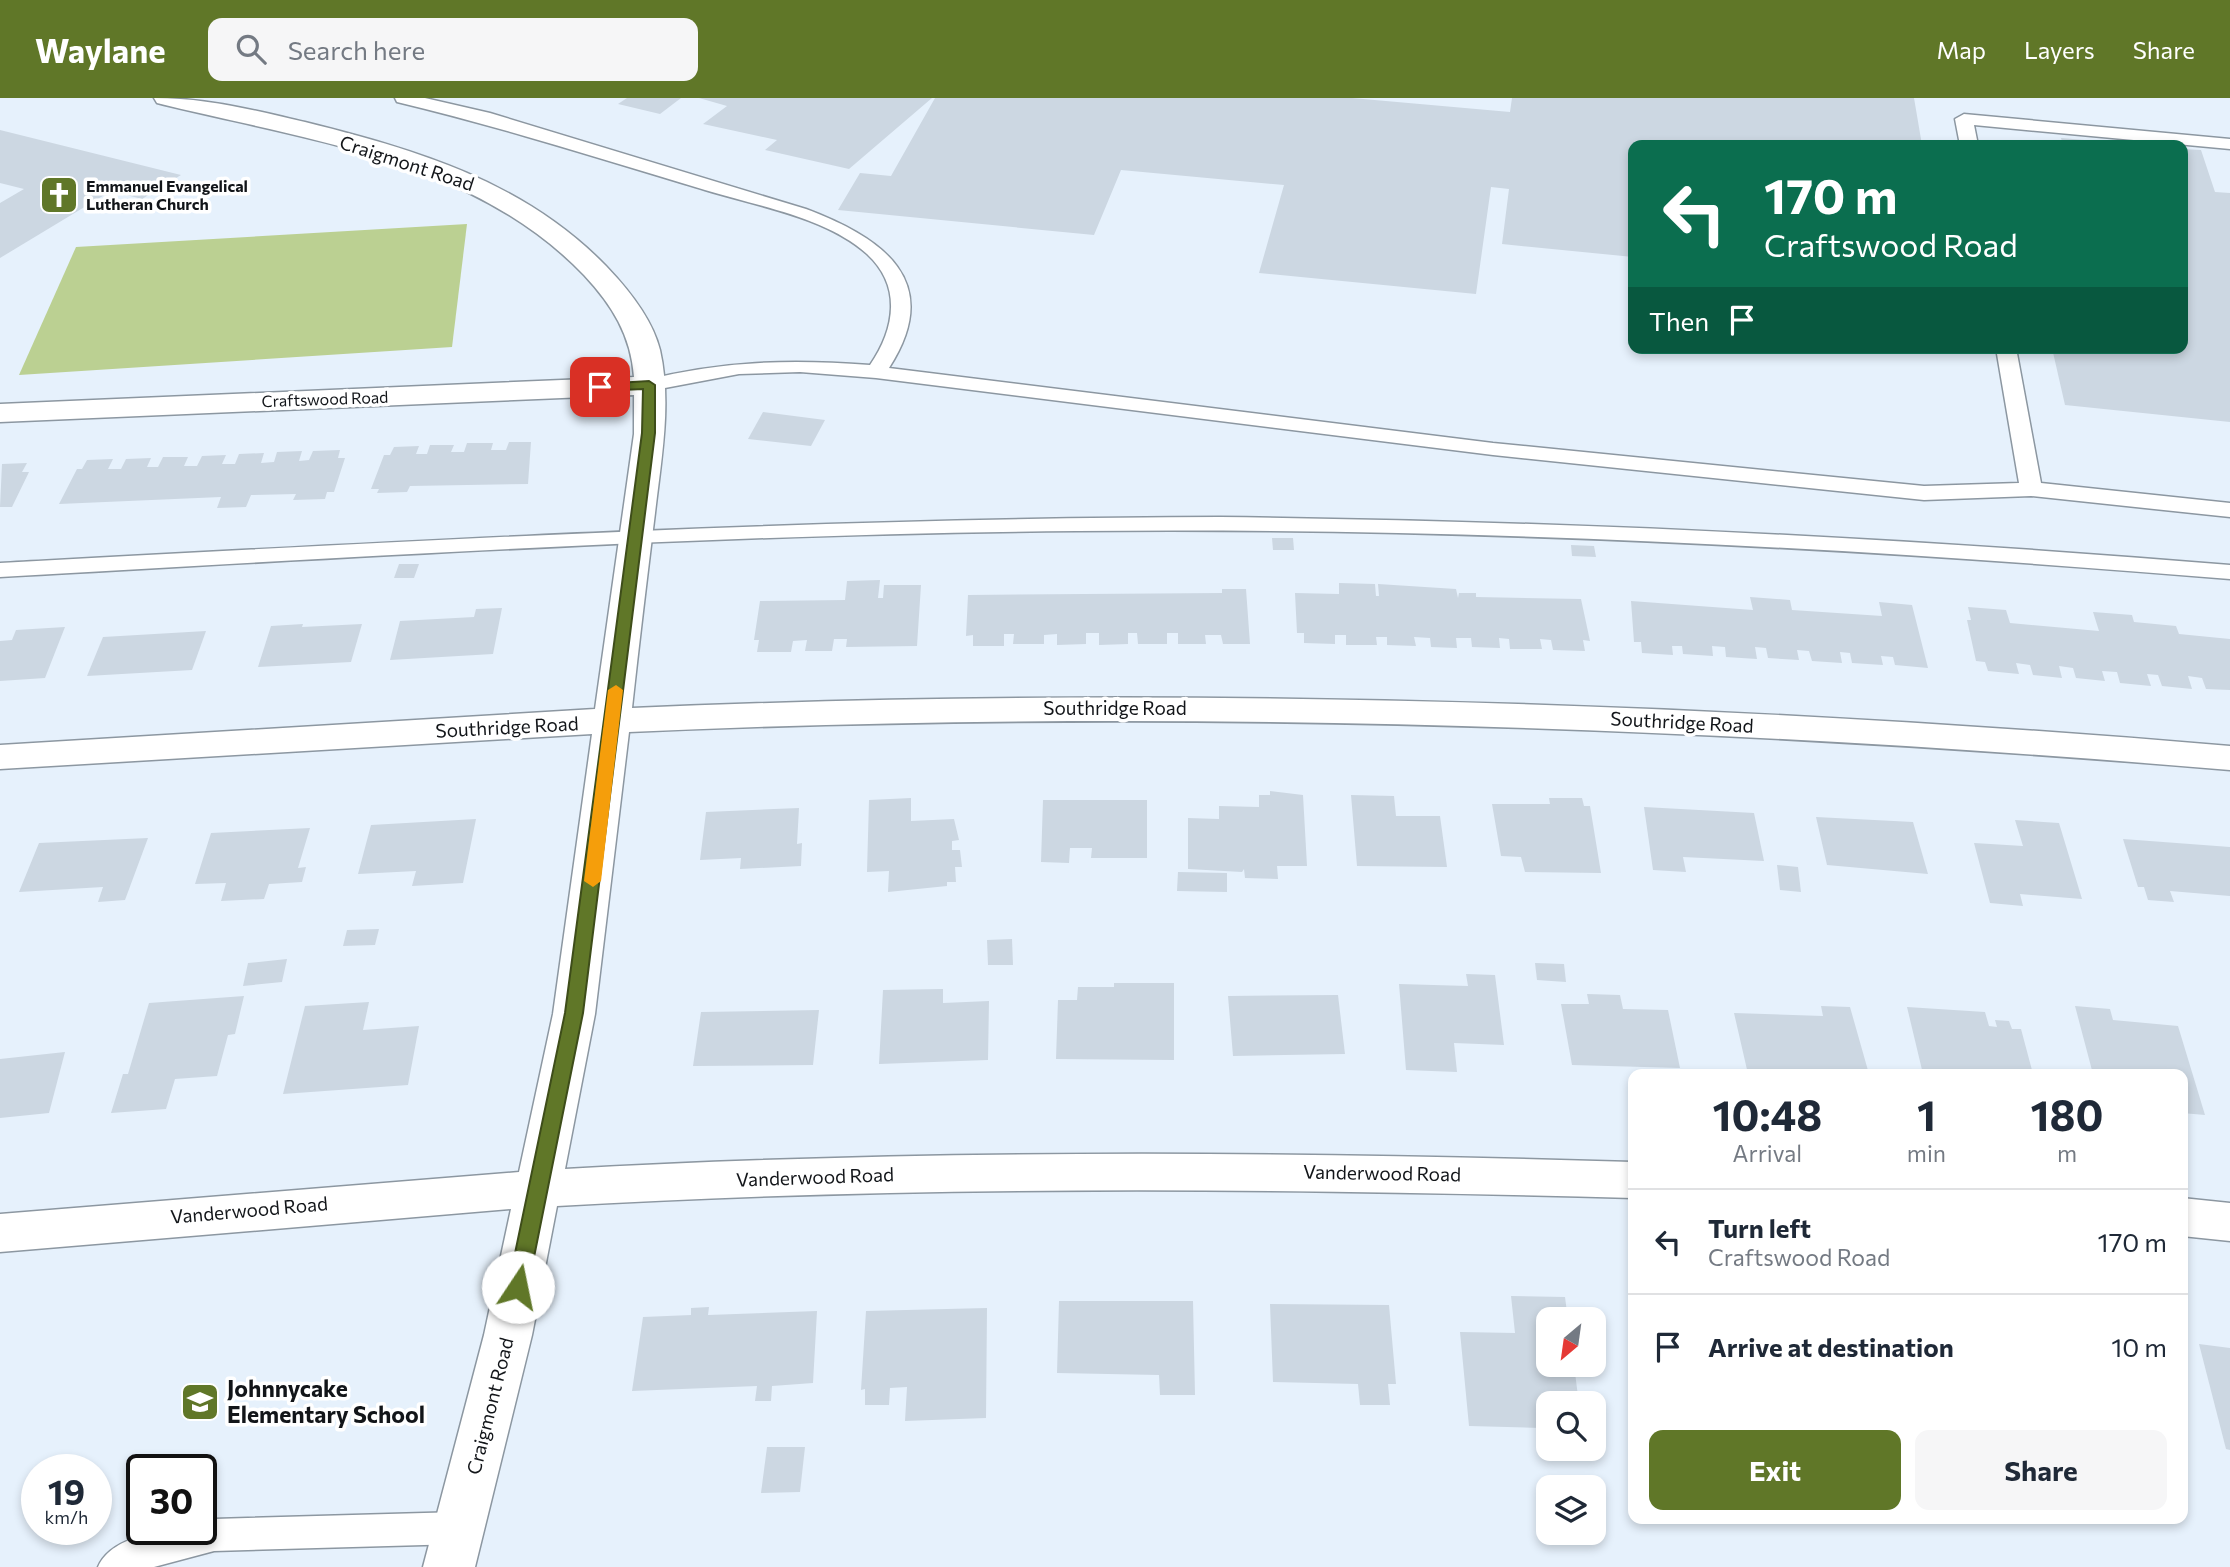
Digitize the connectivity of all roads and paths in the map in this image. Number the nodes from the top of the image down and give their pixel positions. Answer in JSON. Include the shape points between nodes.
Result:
{"nodes":[{"id":1,"x":166,"y":98,"type":"edge"},
{"id":2,"x":403,"y":98,"type":"edge"},
{"id":3,"x":1968,"y":140,"type":"edge"},
{"id":4,"x":2187,"y":140,"type":"edge"},
{"id":5,"x":2188,"y":140,"type":"edge"},
{"id":6,"x":2230,"y":144,"type":"edge"},
{"id":7,"x":2007,"y":354,"type":"edge"},
{"id":8,"x":876,"y":372,"type":"junction"},
{"id":9,"x":649,"y":385,"type":"junction"},
{"id":10,"x":0,"y":412,"type":"edge"},
{"id":11,"x":2031,"y":489,"type":"junction"},
{"id":12,"x":2230,"y":510,"type":"edge"},
{"id":13,"x":636,"y":537,"type":"junction"},
{"id":14,"x":0,"y":570,"type":"edge"},
{"id":15,"x":2230,"y":572,"type":"edge"},
{"id":16,"x":612,"y":721,"type":"junction"},
{"id":17,"x":0,"y":757,"type":"edge"},
{"id":18,"x":2230,"y":758,"type":"edge"},
{"id":19,"x":1628,"y":1180,"type":"edge"},
{"id":20,"x":537,"y":1190,"type":"junction"},
{"id":21,"x":2188,"y":1218,"type":"edge"},
{"id":22,"x":2230,"y":1222,"type":"edge"},
{"id":23,"x":0,"y":1233,"type":"edge"},
{"id":24,"x":460,"y":1528,"type":"junction"},
{"id":25,"x":116,"y":1567,"type":"edge"},
{"id":26,"x":449,"y":1567,"type":"edge"}],
"edges":[{"from":1,"to":9,"type":"street","name":"Craigmont Road","via":[[395,155],[511,202],[576,250],[621,302],[642,338]]},
{"from":2,"to":8,"type":"lane","via":[[484,117],[800,213],[872,245],[886,260],[897,284],[901,309],[898,335]]},
{"from":3,"to":4,"type":"lane","via":[[1964,119]]},
{"from":5,"to":6,"type":"lane"},
{"from":7,"to":11,"type":"lane"},
{"from":8,"to":9,"type":"lane","via":[[800,366],[739,368]]},
{"from":8,"to":11,"type":"lane","via":[[1493,449],[1924,493]]},
{"from":9,"to":10,"type":"street","name":"Craftswood Road"},
{"from":9,"to":13,"type":"street","name":"Craigmont Road","via":[[649,433]]},
{"from":11,"to":12,"type":"lane"},
{"from":13,"to":14,"type":"lane"},
{"from":13,"to":15,"type":"lane","via":[[1073,524],[1354,526],[1659,535]]},
{"from":13,"to":16,"type":"street","name":"Craigmont Road"},
{"from":16,"to":17,"type":"street","name":"Southridge Road"},
{"from":16,"to":18,"type":"street","name":"Southridge Road","via":[[993,708],[1385,709],[1904,733]]},
{"from":16,"to":20,"type":"street","name":"Craigmont Road","via":[[574,1013]]},
{"from":19,"to":20,"type":"street","name":"Vanderwood Road","via":[[1105,1170],[843,1174]]},
{"from":20,"to":23,"type":"street","name":"Vanderwood Road","via":[[237,1209]]},
{"from":20,"to":24,"type":"street","name":"Craigmont Road","via":[[508,1335]]},
{"from":21,"to":22,"type":"street"},
{"from":24,"to":25,"type":"lane","via":[[214,1535],[143,1553]]},
{"from":24,"to":26,"type":"street","name":"Craigmont Road"}]}
